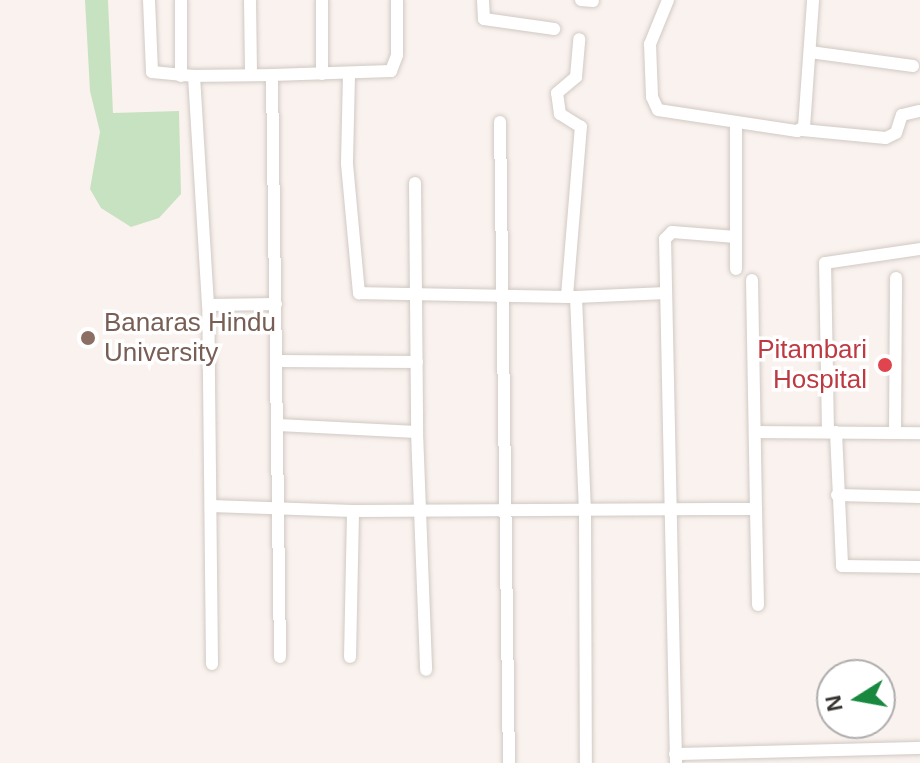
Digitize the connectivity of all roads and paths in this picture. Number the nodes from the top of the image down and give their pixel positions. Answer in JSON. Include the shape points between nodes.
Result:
{"nodes":[{"id":1,"x":149,"y":0,"type":"edge"},
{"id":2,"x":181,"y":0,"type":"edge"},
{"id":3,"x":250,"y":0,"type":"edge"},
{"id":4,"x":322,"y":0,"type":"edge"},
{"id":5,"x":397,"y":0,"type":"edge"},
{"id":6,"x":483,"y":0,"type":"edge"},
{"id":7,"x":668,"y":0,"type":"edge"},
{"id":8,"x":813,"y":0,"type":"edge"},
{"id":9,"x":554,"y":29,"type":"dead end"},
{"id":10,"x":579,"y":39,"type":"dead end"},
{"id":11,"x":810,"y":52,"type":"junction"},
{"id":12,"x":913,"y":66,"type":"dead end"},
{"id":13,"x":251,"y":74,"type":"junction"},
{"id":14,"x":322,"y":74,"type":"junction"},
{"id":15,"x":349,"y":74,"type":"junction"},
{"id":16,"x":272,"y":75,"type":"junction"},
{"id":17,"x":188,"y":76,"type":"junction"},
{"id":18,"x":920,"y":111,"type":"edge"},
{"id":19,"x":500,"y":122,"type":"dead end"},
{"id":20,"x":736,"y":123,"type":"junction"},
{"id":21,"x":802,"y":130,"type":"junction"},
{"id":22,"x":415,"y":183,"type":"dead end"},
{"id":23,"x":736,"y":237,"type":"junction"},
{"id":24,"x":920,"y":249,"type":"edge"},
{"id":25,"x":736,"y":269,"type":"dead end"},
{"id":26,"x":896,"y":278,"type":"dead end"},
{"id":27,"x":752,"y":280,"type":"dead end"},
{"id":28,"x":499,"y":292,"type":"junction"},
{"id":29,"x":416,"y":293,"type":"junction"},
{"id":30,"x":666,"y":293,"type":"junction"},
{"id":31,"x":572,"y":296,"type":"junction"},
{"id":32,"x":276,"y":304,"type":"junction"},
{"id":33,"x":208,"y":305,"type":"junction"},
{"id":34,"x":277,"y":361,"type":"junction"},
{"id":35,"x":417,"y":362,"type":"junction"},
{"id":36,"x":278,"y":425,"type":"junction"},
{"id":37,"x":417,"y":432,"type":"junction"},
{"id":38,"x":757,"y":432,"type":"junction"},
{"id":39,"x":832,"y":432,"type":"junction"},
{"id":40,"x":895,"y":432,"type":"junction"},
{"id":41,"x":920,"y":433,"type":"edge"},
{"id":42,"x":837,"y":495,"type":"junction"},
{"id":43,"x":920,"y":497,"type":"edge"},
{"id":44,"x":211,"y":506,"type":"junction"},
{"id":45,"x":277,"y":508,"type":"junction"},
{"id":46,"x":756,"y":509,"type":"junction"},
{"id":47,"x":585,"y":510,"type":"junction"},
{"id":48,"x":353,"y":511,"type":"junction"},
{"id":49,"x":422,"y":511,"type":"junction"},
{"id":50,"x":508,"y":511,"type":"junction"},
{"id":51,"x":669,"y":511,"type":"junction"},
{"id":52,"x":920,"y":567,"type":"edge"},
{"id":53,"x":758,"y":605,"type":"dead end"},
{"id":54,"x":280,"y":657,"type":"dead end"},
{"id":55,"x":350,"y":657,"type":"dead end"},
{"id":56,"x":212,"y":664,"type":"dead end"},
{"id":57,"x":426,"y":670,"type":"dead end"},
{"id":58,"x":920,"y":748,"type":"edge"},
{"id":59,"x":816,"y":756,"type":"edge"},
{"id":60,"x":676,"y":759,"type":"edge"},
{"id":61,"x":509,"y":763,"type":"edge"},
{"id":62,"x":586,"y":763,"type":"edge"}],
"edges":[{"from":1,"to":17,"type":"street","via":[[152,72]]},
{"from":2,"to":17,"type":"street"},
{"from":3,"to":13,"type":"street"},
{"from":4,"to":14,"type":"street"},
{"from":5,"to":15,"type":"street","via":[[395,66],[384,73]]},
{"from":6,"to":9,"type":"street","via":[[484,19]]},
{"from":7,"to":20,"type":"street","via":[[651,34],[655,107]]},
{"from":8,"to":11,"type":"street"},
{"from":10,"to":31,"type":"street","via":[[576,77],[557,93],[560,114],[581,127]]},
{"from":11,"to":12,"type":"street"},
{"from":11,"to":21,"type":"street"},
{"from":13,"to":16,"type":"street"},
{"from":13,"to":17,"type":"street"},
{"from":14,"to":15,"type":"street"},
{"from":14,"to":16,"type":"street"},
{"from":15,"to":29,"type":"street","via":[[347,164],[356,287],[366,294]]},
{"from":16,"to":32,"type":"street"},
{"from":17,"to":33,"type":"street"},
{"from":18,"to":21,"type":"street","via":[[902,115],[896,133],[886,138]]},
{"from":19,"to":28,"type":"street"},
{"from":20,"to":21,"type":"street"},
{"from":20,"to":23,"type":"street"},
{"from":22,"to":29,"type":"street"},
{"from":23,"to":25,"type":"street"},
{"from":23,"to":30,"type":"street","via":[[667,234]]},
{"from":24,"to":39,"type":"street","via":[[825,263]]},
{"from":26,"to":40,"type":"street"},
{"from":27,"to":38,"type":"street"},
{"from":28,"to":29,"type":"street"},
{"from":28,"to":31,"type":"street"},
{"from":28,"to":50,"type":"street"},
{"from":29,"to":35,"type":"street"},
{"from":30,"to":31,"type":"street"},
{"from":30,"to":51,"type":"street"},
{"from":31,"to":47,"type":"street"},
{"from":32,"to":33,"type":"street"},
{"from":32,"to":34,"type":"street"},
{"from":33,"to":44,"type":"street"},
{"from":34,"to":35,"type":"street"},
{"from":34,"to":36,"type":"street"},
{"from":35,"to":37,"type":"street"},
{"from":36,"to":37,"type":"street"},
{"from":36,"to":45,"type":"street"},
{"from":37,"to":49,"type":"street"},
{"from":38,"to":39,"type":"street"},
{"from":38,"to":46,"type":"street"},
{"from":39,"to":40,"type":"street"},
{"from":39,"to":42,"type":"street"},
{"from":40,"to":41,"type":"street"},
{"from":42,"to":43,"type":"street"},
{"from":42,"to":52,"type":"street","via":[[842,566]]},
{"from":44,"to":45,"type":"street"},
{"from":44,"to":56,"type":"street"},
{"from":45,"to":48,"type":"street"},
{"from":45,"to":54,"type":"street"},
{"from":46,"to":51,"type":"street"},
{"from":46,"to":53,"type":"street"},
{"from":47,"to":50,"type":"street"},
{"from":47,"to":51,"type":"street"},
{"from":47,"to":62,"type":"street"},
{"from":48,"to":49,"type":"street"},
{"from":48,"to":55,"type":"street"},
{"from":49,"to":50,"type":"street"},
{"from":49,"to":57,"type":"street"},
{"from":50,"to":61,"type":"street"},
{"from":51,"to":60,"type":"street"},
{"from":58,"to":59,"type":"street"},
{"from":59,"to":60,"type":"street"}]}
